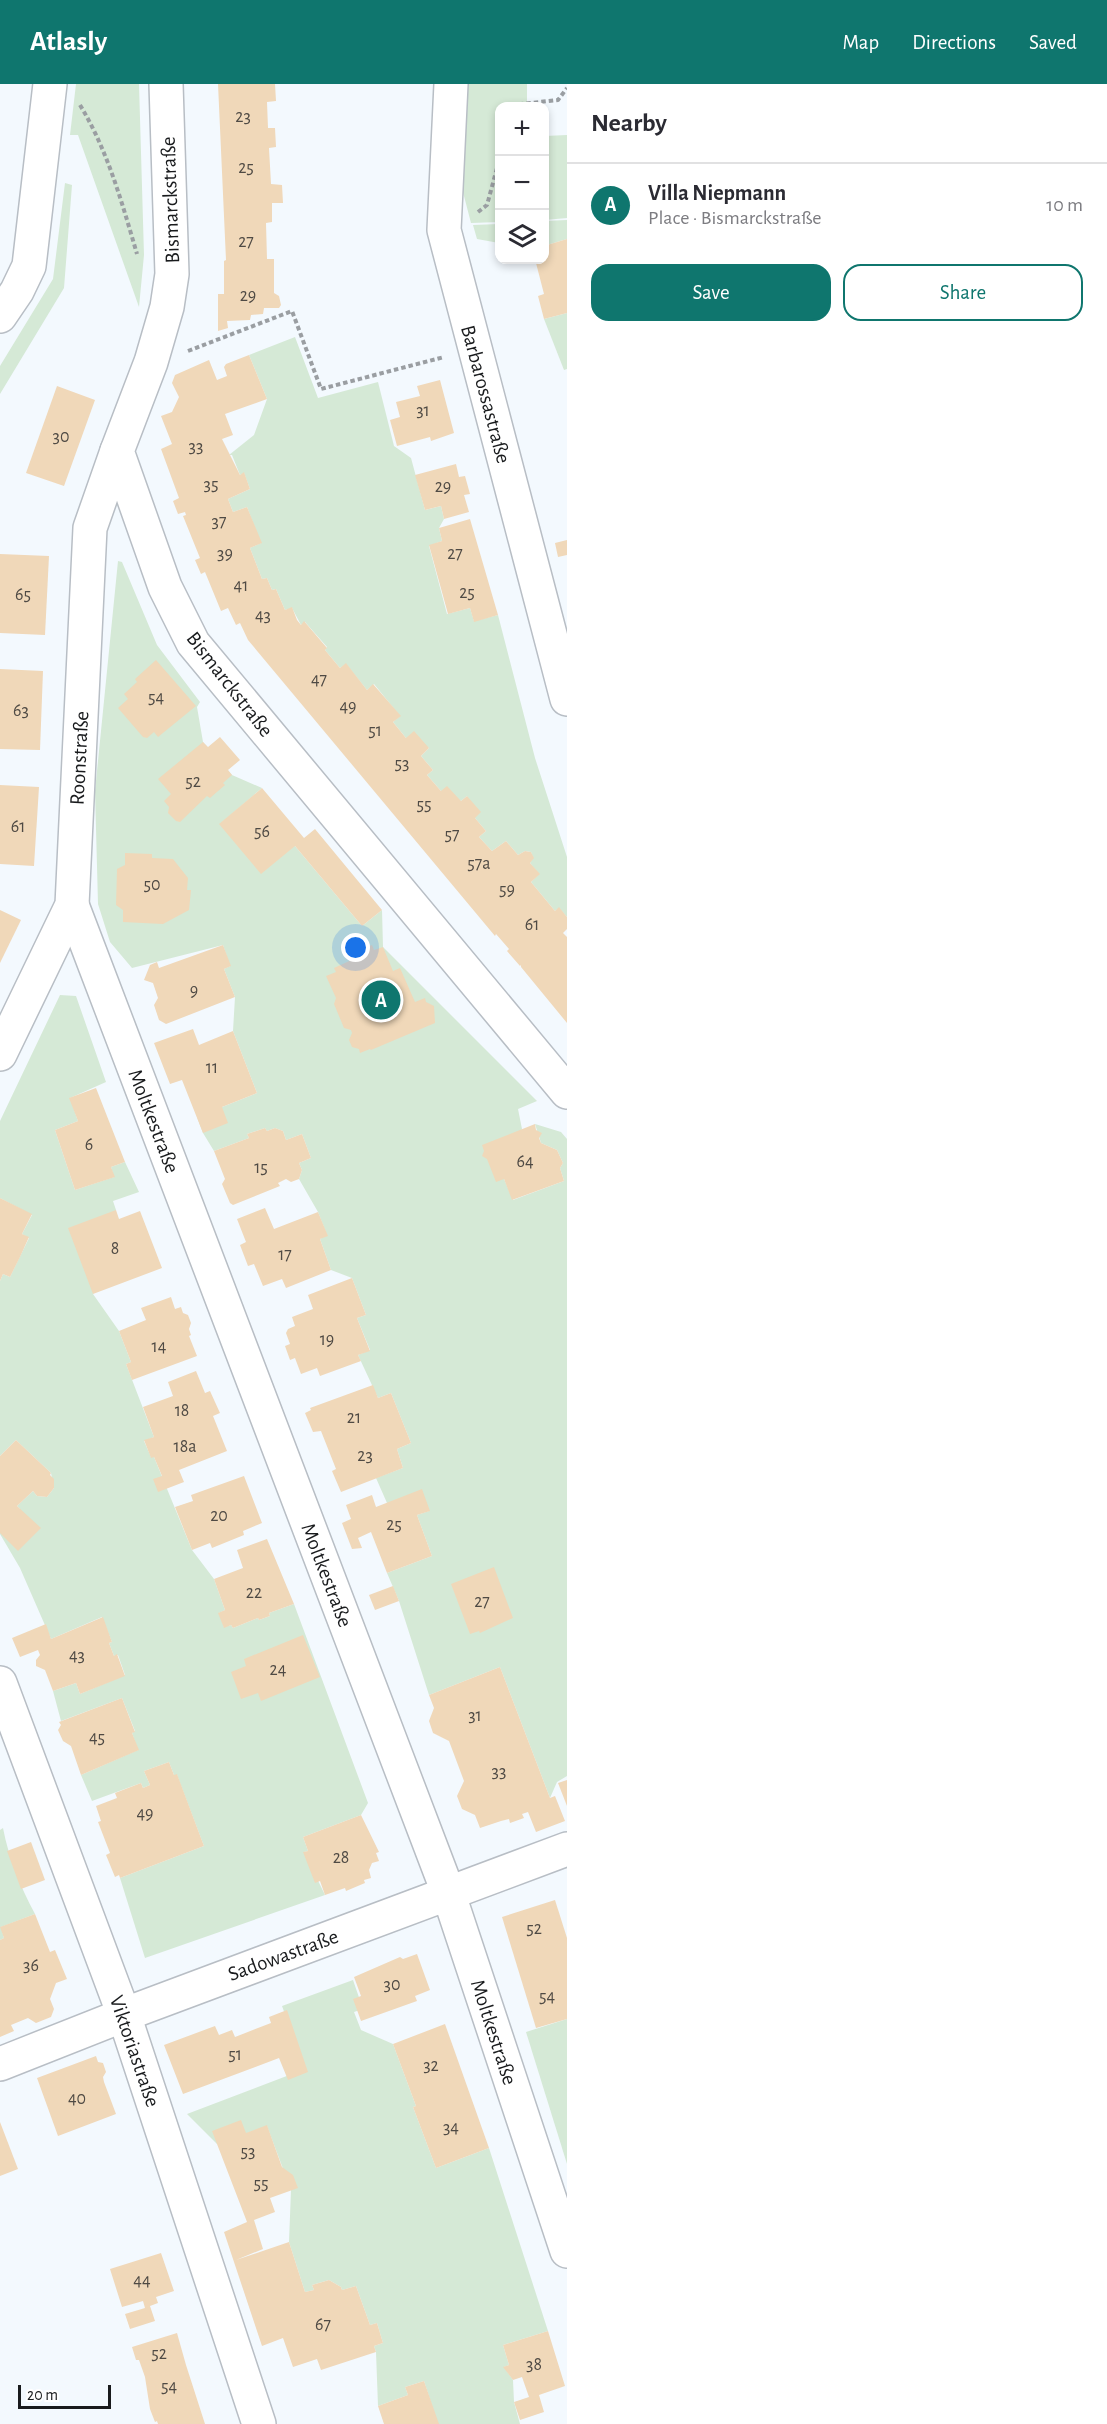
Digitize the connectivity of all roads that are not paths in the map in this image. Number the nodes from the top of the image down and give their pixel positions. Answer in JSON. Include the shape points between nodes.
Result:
{"nodes":[{"id":1,"x":166,"y":84,"type":"edge"},
{"id":2,"x":451,"y":84,"type":"edge"},
{"id":3,"x":63,"y":92,"type":"edge"},
{"id":4,"x":0,"y":316,"type":"edge"},
{"id":5,"x":117,"y":451,"type":"junction"},
{"id":6,"x":567,"y":699,"type":"edge"},
{"id":7,"x":72,"y":905,"type":"junction"},
{"id":8,"x":0,"y":1054,"type":"edge"},
{"id":9,"x":567,"y":1092,"type":"edge"},
{"id":10,"x":0,"y":1683,"type":"edge"},
{"id":11,"x":567,"y":1849,"type":"edge"},
{"id":12,"x":448,"y":1892,"type":"junction"},
{"id":13,"x":124,"y":2015,"type":"junction"},
{"id":14,"x":0,"y":2064,"type":"edge"},
{"id":15,"x":567,"y":2251,"type":"edge"},
{"id":16,"x":259,"y":2424,"type":"edge"}],
"edges":[{"from":1,"to":5,"type":"street","name":"Bismarckstraße","via":[[172,274],[151,362]]},
{"from":2,"to":6,"type":"street","name":"Barbarossastraße","via":[[444,230]]},
{"from":3,"to":4,"type":"street","via":[[28,266]]},
{"from":5,"to":7,"type":"street","name":"Roonstraße","via":[[90,528]]},
{"from":5,"to":9,"type":"street","name":"Bismarckstraße","via":[[165,587],[193,643]]},
{"from":7,"to":8,"type":"street","name":"Roonstraße"},
{"from":7,"to":12,"type":"street","name":"Moltkestraße"},
{"from":10,"to":13,"type":"street","name":"Viktoriastraße"},
{"from":11,"to":12,"type":"street","name":"Sadowastraße"},
{"from":12,"to":13,"type":"street","name":"Sadowastraße"},
{"from":12,"to":15,"type":"street","name":"Moltkestraße"},
{"from":13,"to":14,"type":"street","name":"Sadowastraße"},
{"from":13,"to":16,"type":"street","name":"Viktoriastraße"}]}
